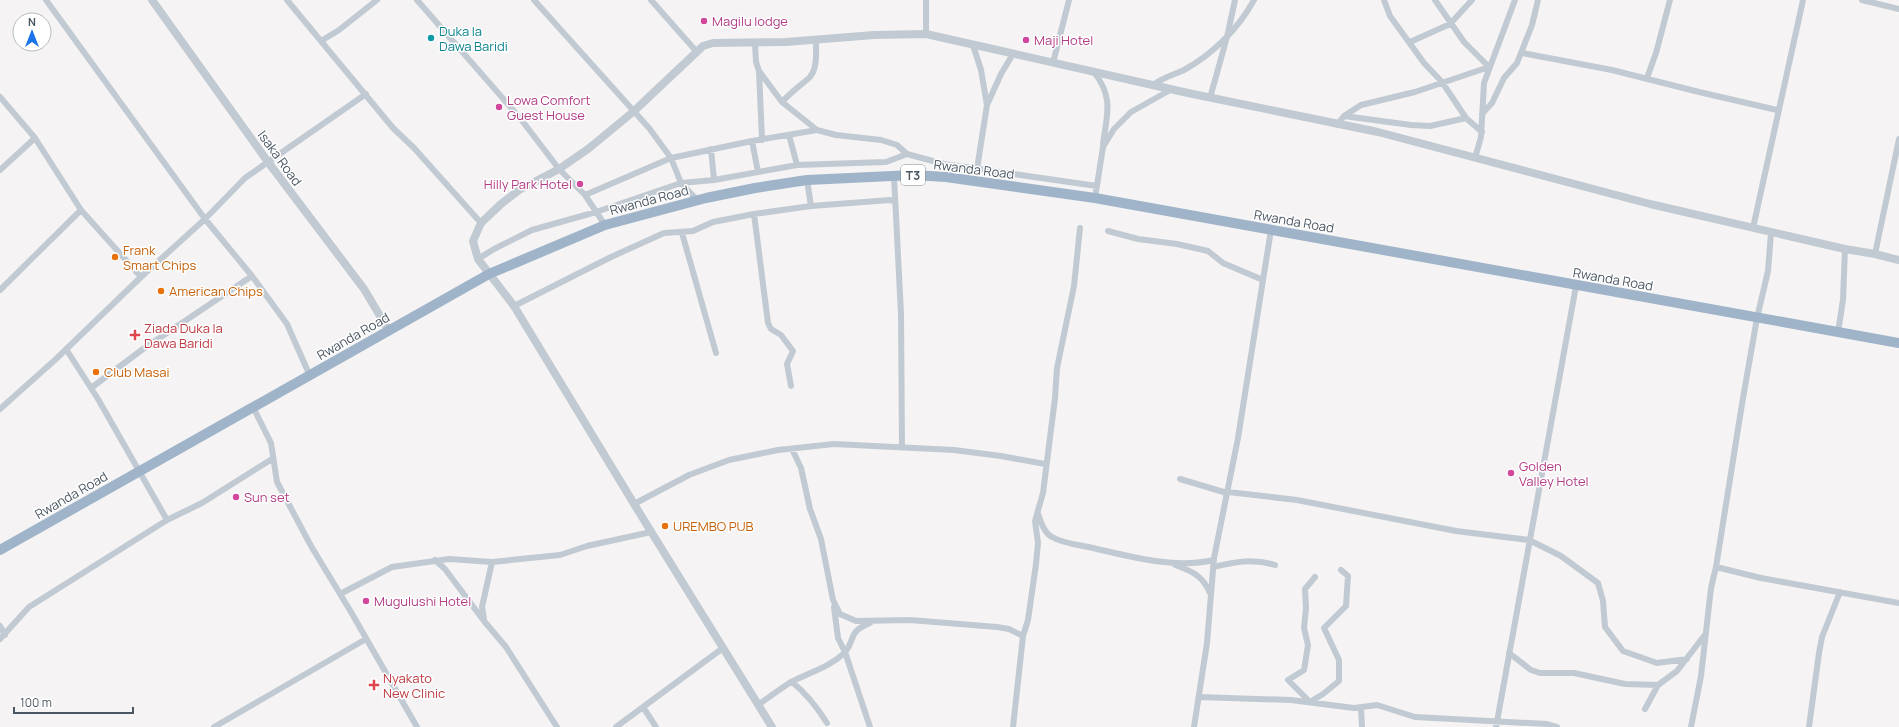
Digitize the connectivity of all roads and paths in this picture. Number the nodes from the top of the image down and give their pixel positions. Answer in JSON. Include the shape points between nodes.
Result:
{"nodes":[{"id":1,"x":46,"y":0,"type":"edge"},
{"id":2,"x":152,"y":0,"type":"edge"},
{"id":3,"x":287,"y":0,"type":"edge"},
{"id":4,"x":377,"y":0,"type":"edge"},
{"id":5,"x":417,"y":0,"type":"edge"},
{"id":6,"x":534,"y":0,"type":"edge"},
{"id":7,"x":651,"y":0,"type":"edge"},
{"id":8,"x":926,"y":0,"type":"edge"},
{"id":9,"x":1069,"y":0,"type":"edge"},
{"id":10,"x":1235,"y":0,"type":"edge"},
{"id":11,"x":1254,"y":0,"type":"edge"},
{"id":12,"x":1384,"y":0,"type":"edge"},
{"id":13,"x":1435,"y":0,"type":"edge"},
{"id":14,"x":1472,"y":0,"type":"edge"},
{"id":15,"x":1515,"y":0,"type":"edge"},
{"id":16,"x":1538,"y":0,"type":"edge"},
{"id":17,"x":1670,"y":0,"type":"edge"},
{"id":18,"x":1802,"y":0,"type":"edge"},
{"id":19,"x":1862,"y":0,"type":"edge"},
{"id":20,"x":1899,"y":9,"type":"edge"},
{"id":21,"x":1450,"y":24,"type":"junction"},
{"id":22,"x":926,"y":34,"type":"junction"},
{"id":23,"x":1227,"y":37,"type":"junction"},
{"id":24,"x":816,"y":40,"type":"junction"},
{"id":25,"x":321,"y":41,"type":"junction"},
{"id":26,"x":1410,"y":42,"type":"junction"},
{"id":27,"x":755,"y":43,"type":"junction"},
{"id":28,"x":973,"y":45,"type":"junction"},
{"id":29,"x":696,"y":51,"type":"junction"},
{"id":30,"x":1522,"y":53,"type":"junction"},
{"id":31,"x":1013,"y":54,"type":"junction"},
{"id":32,"x":1053,"y":63,"type":"junction"},
{"id":33,"x":1489,"y":67,"type":"junction"},
{"id":34,"x":759,"y":71,"type":"junction"},
{"id":35,"x":1094,"y":72,"type":"junction"},
{"id":36,"x":1647,"y":78,"type":"junction"},
{"id":37,"x":1442,"y":82,"type":"junction"},
{"id":38,"x":1153,"y":85,"type":"junction"},
{"id":39,"x":1172,"y":89,"type":"junction"},
{"id":40,"x":366,"y":94,"type":"junction"},
{"id":41,"x":0,"y":97,"type":"edge"},
{"id":42,"x":1210,"y":98,"type":"junction"},
{"id":43,"x":782,"y":102,"type":"junction"},
{"id":44,"x":987,"y":105,"type":"junction"},
{"id":45,"x":1777,"y":110,"type":"junction"},
{"id":46,"x":633,"y":112,"type":"junction"},
{"id":47,"x":1482,"y":114,"type":"junction"},
{"id":48,"x":1344,"y":116,"type":"junction"},
{"id":49,"x":1466,"y":118,"type":"junction"},
{"id":50,"x":1336,"y":125,"type":"junction"},
{"id":51,"x":817,"y":130,"type":"junction"},
{"id":52,"x":1482,"y":132,"type":"junction"},
{"id":53,"x":789,"y":135,"type":"junction"},
{"id":54,"x":35,"y":138,"type":"junction"},
{"id":55,"x":1899,"y":139,"type":"edge"},
{"id":56,"x":762,"y":140,"type":"junction"},
{"id":57,"x":752,"y":141,"type":"junction"},
{"id":58,"x":1103,"y":148,"type":"junction"},
{"id":59,"x":711,"y":150,"type":"junction"},
{"id":60,"x":907,"y":154,"type":"junction"},
{"id":61,"x":671,"y":158,"type":"junction"},
{"id":62,"x":1475,"y":158,"type":"junction"},
{"id":63,"x":268,"y":162,"type":"junction"},
{"id":64,"x":797,"y":165,"type":"junction"},
{"id":65,"x":559,"y":169,"type":"junction"},
{"id":66,"x":977,"y":169,"type":"junction"},
{"id":67,"x":0,"y":170,"type":"edge"},
{"id":68,"x":758,"y":172,"type":"junction"},
{"id":69,"x":894,"y":176,"type":"junction"},
{"id":70,"x":714,"y":180,"type":"junction"},
{"id":71,"x":807,"y":180,"type":"junction"},
{"id":72,"x":681,"y":182,"type":"junction"},
{"id":73,"x":1097,"y":186,"type":"junction"},
{"id":74,"x":586,"y":195,"type":"junction"},
{"id":75,"x":1095,"y":198,"type":"junction"},
{"id":76,"x":697,"y":200,"type":"junction"},
{"id":77,"x":894,"y":201,"type":"junction"},
{"id":78,"x":812,"y":206,"type":"junction"},
{"id":79,"x":82,"y":210,"type":"junction"},
{"id":80,"x":596,"y":212,"type":"junction"},
{"id":81,"x":754,"y":214,"type":"junction"},
{"id":82,"x":205,"y":219,"type":"junction"},
{"id":83,"x":481,"y":223,"type":"junction"},
{"id":84,"x":605,"y":225,"type":"junction"},
{"id":85,"x":1080,"y":228,"type":"dead end"},
{"id":86,"x":1752,"y":228,"type":"junction"},
{"id":87,"x":1271,"y":230,"type":"junction"},
{"id":88,"x":1108,"y":231,"type":"dead end"},
{"id":89,"x":682,"y":233,"type":"junction"},
{"id":90,"x":1771,"y":233,"type":"junction"},
{"id":91,"x":1845,"y":249,"type":"junction"},
{"id":92,"x":1875,"y":254,"type":"junction"},
{"id":93,"x":478,"y":260,"type":"junction"},
{"id":94,"x":1899,"y":260,"type":"edge"},
{"id":95,"x":489,"y":274,"type":"junction"},
{"id":96,"x":252,"y":276,"type":"junction"},
{"id":97,"x":141,"y":277,"type":"junction"},
{"id":98,"x":1263,"y":280,"type":"junction"},
{"id":99,"x":1576,"y":286,"type":"junction"},
{"id":100,"x":0,"y":290,"type":"edge"},
{"id":101,"x":514,"y":306,"type":"junction"},
{"id":102,"x":1757,"y":318,"type":"junction"},
{"id":103,"x":389,"y":330,"type":"junction"},
{"id":104,"x":1838,"y":332,"type":"junction"},
{"id":105,"x":1899,"y":343,"type":"edge"},
{"id":106,"x":66,"y":349,"type":"junction"},
{"id":107,"x":716,"y":353,"type":"dead end"},
{"id":108,"x":310,"y":376,"type":"junction"},
{"id":109,"x":791,"y":386,"type":"dead end"},
{"id":110,"x":91,"y":388,"type":"junction"},
{"id":111,"x":253,"y":407,"type":"junction"},
{"id":112,"x":0,"y":409,"type":"edge"},
{"id":113,"x":902,"y":448,"type":"junction"},
{"id":114,"x":792,"y":449,"type":"junction"},
{"id":115,"x":272,"y":459,"type":"junction"},
{"id":116,"x":1045,"y":464,"type":"junction"},
{"id":117,"x":139,"y":471,"type":"junction"},
{"id":118,"x":1180,"y":479,"type":"dead end"},
{"id":119,"x":1228,"y":492,"type":"junction"},
{"id":120,"x":634,"y":504,"type":"junction"},
{"id":121,"x":1038,"y":514,"type":"junction"},
{"id":122,"x":167,"y":520,"type":"junction"},
{"id":123,"x":651,"y":532,"type":"junction"},
{"id":124,"x":1529,"y":540,"type":"junction"},
{"id":125,"x":0,"y":550,"type":"edge"},
{"id":126,"x":435,"y":560,"type":"junction"},
{"id":127,"x":1214,"y":560,"type":"junction"},
{"id":128,"x":492,"y":562,"type":"junction"},
{"id":129,"x":1166,"y":562,"type":"junction"},
{"id":130,"x":1275,"y":565,"type":"dead end"},
{"id":131,"x":1213,"y":567,"type":"junction"},
{"id":132,"x":1716,"y":567,"type":"junction"},
{"id":133,"x":1341,"y":570,"type":"dead end"},
{"id":134,"x":1315,"y":577,"type":"dead end"},
{"id":135,"x":1840,"y":592,"type":"junction"},
{"id":136,"x":340,"y":594,"type":"junction"},
{"id":137,"x":1211,"y":595,"type":"junction"},
{"id":138,"x":833,"y":600,"type":"junction"},
{"id":139,"x":1899,"y":603,"type":"edge"},
{"id":140,"x":484,"y":621,"type":"junction"},
{"id":141,"x":874,"y":622,"type":"junction"},
{"id":142,"x":0,"y":626,"type":"edge"},
{"id":143,"x":1706,"y":633,"type":"junction"},
{"id":144,"x":1023,"y":636,"type":"junction"},
{"id":145,"x":3,"y":637,"type":"edge"},
{"id":146,"x":366,"y":639,"type":"junction"},
{"id":147,"x":723,"y":648,"type":"junction"},
{"id":148,"x":845,"y":652,"type":"junction"},
{"id":149,"x":1509,"y":653,"type":"junction"},
{"id":150,"x":1687,"y":659,"type":"junction"},
{"id":151,"x":792,"y":682,"type":"junction"},
{"id":152,"x":1658,"y":685,"type":"junction"},
{"id":153,"x":1199,"y":697,"type":"junction"},
{"id":154,"x":1310,"y":702,"type":"junction"},
{"id":155,"x":758,"y":705,"type":"junction"},
{"id":156,"x":642,"y":707,"type":"junction"},
{"id":157,"x":1361,"y":708,"type":"junction"},
{"id":158,"x":1645,"y":709,"type":"dead end"},
{"id":159,"x":827,"y":723,"type":"dead end"},
{"id":160,"x":1497,"y":724,"type":"edge"},
{"id":161,"x":214,"y":727,"type":"edge"},
{"id":162,"x":417,"y":727,"type":"edge"},
{"id":163,"x":557,"y":727,"type":"edge"},
{"id":164,"x":616,"y":727,"type":"edge"},
{"id":165,"x":656,"y":727,"type":"edge"},
{"id":166,"x":772,"y":727,"type":"edge"},
{"id":167,"x":870,"y":727,"type":"edge"},
{"id":168,"x":1013,"y":727,"type":"edge"},
{"id":169,"x":1194,"y":727,"type":"edge"},
{"id":170,"x":1362,"y":727,"type":"edge"},
{"id":171,"x":1557,"y":727,"type":"edge"},
{"id":172,"x":1691,"y":727,"type":"edge"},
{"id":173,"x":1809,"y":727,"type":"edge"}],
"edges":[{"from":1,"to":82,"type":"street"},
{"from":2,"to":63,"type":"street","name":"Isaka Road"},
{"from":3,"to":25,"type":"street"},
{"from":4,"to":25,"type":"street"},
{"from":5,"to":65,"type":"street","via":[[520,118]]},
{"from":6,"to":46,"type":"street"},
{"from":7,"to":29,"type":"street"},
{"from":8,"to":22,"type":"street"},
{"from":9,"to":32,"type":"street"},
{"from":10,"to":23,"type":"street"},
{"from":11,"to":23,"type":"street","via":[[1246,15]]},
{"from":12,"to":26,"type":"street","via":[[1390,16]]},
{"from":13,"to":21,"type":"street"},
{"from":14,"to":21,"type":"street"},
{"from":15,"to":33,"type":"street"},
{"from":16,"to":30,"type":"street"},
{"from":17,"to":36,"type":"street"},
{"from":18,"to":45,"type":"street"},
{"from":19,"to":20,"type":"street"},
{"from":21,"to":26,"type":"street"},
{"from":21,"to":33,"type":"street"},
{"from":22,"to":24,"type":"street"},
{"from":22,"to":28,"type":"street"},
{"from":23,"to":38,"type":"street","via":[[1193,64]]},
{"from":23,"to":42,"type":"street"},
{"from":24,"to":27,"type":"street"},
{"from":24,"to":43,"type":"street","via":[[813,73]]},
{"from":25,"to":40,"type":"street"},
{"from":26,"to":37,"type":"street","via":[[1424,63]]},
{"from":27,"to":29,"type":"street","via":[[714,43]]},
{"from":27,"to":34,"type":"street"},
{"from":28,"to":31,"type":"street"},
{"from":28,"to":44,"type":"street","via":[[981,70]]},
{"from":29,"to":46,"type":"street"},
{"from":30,"to":36,"type":"street"},
{"from":30,"to":47,"type":"street","via":[[1504,78],[1492,103]]},
{"from":31,"to":32,"type":"street"},
{"from":31,"to":44,"type":"street"},
{"from":32,"to":35,"type":"street"},
{"from":33,"to":37,"type":"street"},
{"from":33,"to":47,"type":"street","via":[[1484,83]]},
{"from":34,"to":43,"type":"street"},
{"from":34,"to":56,"type":"street"},
{"from":35,"to":38,"type":"street"},
{"from":35,"to":58,"type":"street","via":[[1103,84],[1108,101]]},
{"from":36,"to":45,"type":"street"},
{"from":37,"to":48,"type":"street","via":[[1415,92],[1361,105]]},
{"from":37,"to":49,"type":"street"},
{"from":38,"to":39,"type":"street"},
{"from":39,"to":42,"type":"street"},
{"from":39,"to":58,"type":"street","via":[[1131,112],[1114,129]]},
{"from":40,"to":63,"type":"street"},
{"from":40,"to":83,"type":"street","via":[[393,128]]},
{"from":41,"to":54,"type":"street"},
{"from":42,"to":50,"type":"street"},
{"from":43,"to":51,"type":"street"},
{"from":44,"to":66,"type":"street"},
{"from":45,"to":86,"type":"street"},
{"from":46,"to":61,"type":"street","via":[[649,128]]},
{"from":46,"to":65,"type":"street"},
{"from":47,"to":52,"type":"street"},
{"from":48,"to":49,"type":"street","via":[[1418,126]]},
{"from":48,"to":50,"type":"street"},
{"from":49,"to":52,"type":"street"},
{"from":50,"to":62,"type":"street","via":[[1378,132]]},
{"from":51,"to":53,"type":"street"},
{"from":51,"to":60,"type":"street","via":[[836,135],[881,140],[897,145]]},
{"from":52,"to":62,"type":"street","via":[[1480,148]]},
{"from":53,"to":56,"type":"street"},
{"from":53,"to":64,"type":"street"},
{"from":54,"to":67,"type":"street"},
{"from":54,"to":79,"type":"street"},
{"from":55,"to":92,"type":"street"},
{"from":56,"to":57,"type":"street"},
{"from":57,"to":59,"type":"street"},
{"from":57,"to":68,"type":"street"},
{"from":58,"to":73,"type":"street"},
{"from":59,"to":61,"type":"street"},
{"from":59,"to":70,"type":"street"},
{"from":60,"to":64,"type":"street","via":[[886,162],[870,164]]},
{"from":60,"to":66,"type":"street","via":[[944,164]]},
{"from":61,"to":72,"type":"street"},
{"from":61,"to":74,"type":"street"},
{"from":62,"to":86,"type":"street"},
{"from":63,"to":82,"type":"street","via":[[245,178]]},
{"from":63,"to":103,"type":"street","name":"Isaka Road","via":[[364,289]]},
{"from":64,"to":68,"type":"street"},
{"from":65,"to":74,"type":"street"},
{"from":65,"to":83,"type":"street","via":[[519,190]]},
{"from":66,"to":73,"type":"street"},
{"from":68,"to":70,"type":"street"},
{"from":69,"to":71,"type":"highway","name":"Rwanda Road","number":"T3"},
{"from":69,"to":75,"type":"highway","name":"Rwanda Road","number":"T3","via":[[946,177]]},
{"from":69,"to":77,"type":"street"},
{"from":70,"to":72,"type":"street"},
{"from":71,"to":76,"type":"highway","name":"Rwanda Road","number":"T3"},
{"from":71,"to":78,"type":"street"},
{"from":72,"to":76,"type":"street"},
{"from":72,"to":80,"type":"street"},
{"from":73,"to":75,"type":"street"},
{"from":74,"to":80,"type":"street"},
{"from":75,"to":87,"type":"highway","name":"Rwanda Road","number":"T3"},
{"from":76,"to":84,"type":"highway","name":"Rwanda Road","number":"T3"},
{"from":77,"to":78,"type":"street"},
{"from":77,"to":113,"type":"street","via":[[901,314]]},
{"from":78,"to":81,"type":"street"},
{"from":79,"to":97,"type":"street"},
{"from":79,"to":100,"type":"street"},
{"from":80,"to":84,"type":"street"},
{"from":80,"to":93,"type":"street","via":[[532,230]]},
{"from":81,"to":89,"type":"street","via":[[713,222]]},
{"from":81,"to":109,"type":"street","via":[[768,323],[793,351],[787,364]]},
{"from":82,"to":96,"type":"street"},
{"from":82,"to":97,"type":"street"},
{"from":83,"to":93,"type":"street","via":[[473,241]]},
{"from":84,"to":95,"type":"highway","name":"Rwanda Road","number":"T3"},
{"from":85,"to":116,"type":"street","via":[[1074,286],[1056,368],[1055,398]]},
{"from":86,"to":90,"type":"street"},
{"from":87,"to":98,"type":"street"},
{"from":87,"to":99,"type":"highway","name":"Rwanda Road","number":"T3","via":[[1419,255]]},
{"from":88,"to":98,"type":"street","via":[[1208,251],[1223,263]]},
{"from":89,"to":101,"type":"street","via":[[664,233]]},
{"from":89,"to":107,"type":"street"},
{"from":90,"to":91,"type":"street"},
{"from":90,"to":102,"type":"street","via":[[1768,271]]},
{"from":91,"to":92,"type":"street"},
{"from":91,"to":104,"type":"street","via":[[1843,300]]},
{"from":92,"to":94,"type":"street"},
{"from":93,"to":95,"type":"street"},
{"from":95,"to":101,"type":"street"},
{"from":95,"to":103,"type":"highway","name":"Rwanda Road","number":"T3"},
{"from":96,"to":108,"type":"street","via":[[286,324]]},
{"from":96,"to":110,"type":"street","via":[[143,349]]},
{"from":97,"to":106,"type":"street"},
{"from":98,"to":119,"type":"street"},
{"from":99,"to":102,"type":"highway","name":"Rwanda Road","number":"T3"},
{"from":99,"to":124,"type":"street"},
{"from":101,"to":120,"type":"street"},
{"from":102,"to":104,"type":"highway","name":"Rwanda Road","number":"T3"},
{"from":102,"to":132,"type":"street"},
{"from":103,"to":108,"type":"highway","name":"Rwanda Road","number":"T3"},
{"from":104,"to":105,"type":"highway","name":"Rwanda Road","number":"T3"},
{"from":106,"to":110,"type":"street"},
{"from":106,"to":112,"type":"street"},
{"from":108,"to":111,"type":"highway","name":"Rwanda Road","number":"T3"},
{"from":110,"to":117,"type":"street"},
{"from":111,"to":115,"type":"street","via":[[271,443]]},
{"from":111,"to":117,"type":"highway","name":"Rwanda Road","number":"T3"},
{"from":113,"to":114,"type":"street","via":[[834,444]]},
{"from":113,"to":116,"type":"street","via":[[970,452]]},
{"from":114,"to":120,"type":"street","via":[[729,460],[689,475]]},
{"from":114,"to":138,"type":"street","via":[[801,468],[810,509],[821,539]]},
{"from":115,"to":122,"type":"street","via":[[202,503]]},
{"from":115,"to":136,"type":"street","via":[[277,482],[310,546]]},
{"from":116,"to":121,"type":"street","via":[[1043,493]]},
{"from":117,"to":122,"type":"street"},
{"from":117,"to":125,"type":"highway","name":"Rwanda Road","number":"T3"},
{"from":118,"to":119,"type":"street"},
{"from":119,"to":124,"type":"street","via":[[1297,500],[1455,531]]},
{"from":119,"to":127,"type":"street"},
{"from":120,"to":123,"type":"street"},
{"from":121,"to":129,"type":"street","via":[[1048,534],[1063,542],[1134,558]]},
{"from":121,"to":144,"type":"street","via":[[1038,543],[1033,586]]},
{"from":122,"to":145,"type":"street","via":[[29,607]]},
{"from":123,"to":128,"type":"street","via":[[602,542],[560,555]]},
{"from":123,"to":147,"type":"street"},
{"from":124,"to":149,"type":"street"},
{"from":124,"to":150,"type":"street","via":[[1561,556],[1598,583],[1603,601],[1605,627],[1624,652],[1657,663]]},
{"from":126,"to":128,"type":"street"},
{"from":126,"to":136,"type":"street","via":[[392,567]]},
{"from":126,"to":140,"type":"street","via":[[445,569]]},
{"from":127,"to":129,"type":"street","via":[[1193,563]]},
{"from":127,"to":131,"type":"street"},
{"from":128,"to":140,"type":"street","via":[[482,607]]},
{"from":129,"to":137,"type":"street","via":[[1198,575],[1207,585]]},
{"from":130,"to":131,"type":"street","via":[[1258,560],[1244,560]]},
{"from":131,"to":137,"type":"street"},
{"from":132,"to":135,"type":"street"},
{"from":132,"to":143,"type":"street","via":[[1710,588]]},
{"from":133,"to":154,"type":"street","via":[[1348,576],[1346,606],[1324,628],[1339,660],[1339,681]]},
{"from":134,"to":154,"type":"street","via":[[1305,589],[1304,628],[1308,645],[1304,670],[1288,680]]},
{"from":135,"to":139,"type":"street"},
{"from":135,"to":173,"type":"street","via":[[1818,653]]},
{"from":136,"to":146,"type":"street"},
{"from":137,"to":153,"type":"street"},
{"from":138,"to":141,"type":"street","via":[[843,617],[856,622]]},
{"from":138,"to":148,"type":"street","via":[[838,638]]},
{"from":140,"to":163,"type":"street","via":[[506,647]]},
{"from":141,"to":144,"type":"street","via":[[910,620],[970,624],[1009,629]]},
{"from":141,"to":148,"type":"street","via":[[852,635]]},
{"from":142,"to":145,"type":"street"},
{"from":143,"to":150,"type":"street"},
{"from":143,"to":172,"type":"street"},
{"from":144,"to":168,"type":"street"},
{"from":146,"to":161,"type":"street"},
{"from":146,"to":162,"type":"street"},
{"from":147,"to":155,"type":"street"},
{"from":147,"to":156,"type":"street"},
{"from":148,"to":151,"type":"street"},
{"from":148,"to":167,"type":"street"},
{"from":149,"to":152,"type":"street","via":[[1531,670],[1540,673],[1574,673],[1625,684]]},
{"from":149,"to":160,"type":"street"},
{"from":150,"to":152,"type":"street","via":[[1675,673]]},
{"from":151,"to":155,"type":"street"},
{"from":151,"to":159,"type":"street","via":[[817,706]]},
{"from":152,"to":158,"type":"street"},
{"from":153,"to":154,"type":"street"},
{"from":153,"to":169,"type":"street"},
{"from":154,"to":157,"type":"street"},
{"from":155,"to":166,"type":"street"},
{"from":156,"to":164,"type":"street"},
{"from":156,"to":165,"type":"street"},
{"from":157,"to":160,"type":"street","via":[[1377,706],[1415,717]]},
{"from":157,"to":170,"type":"street"},
{"from":160,"to":171,"type":"street","via":[[1547,724]]}]}
